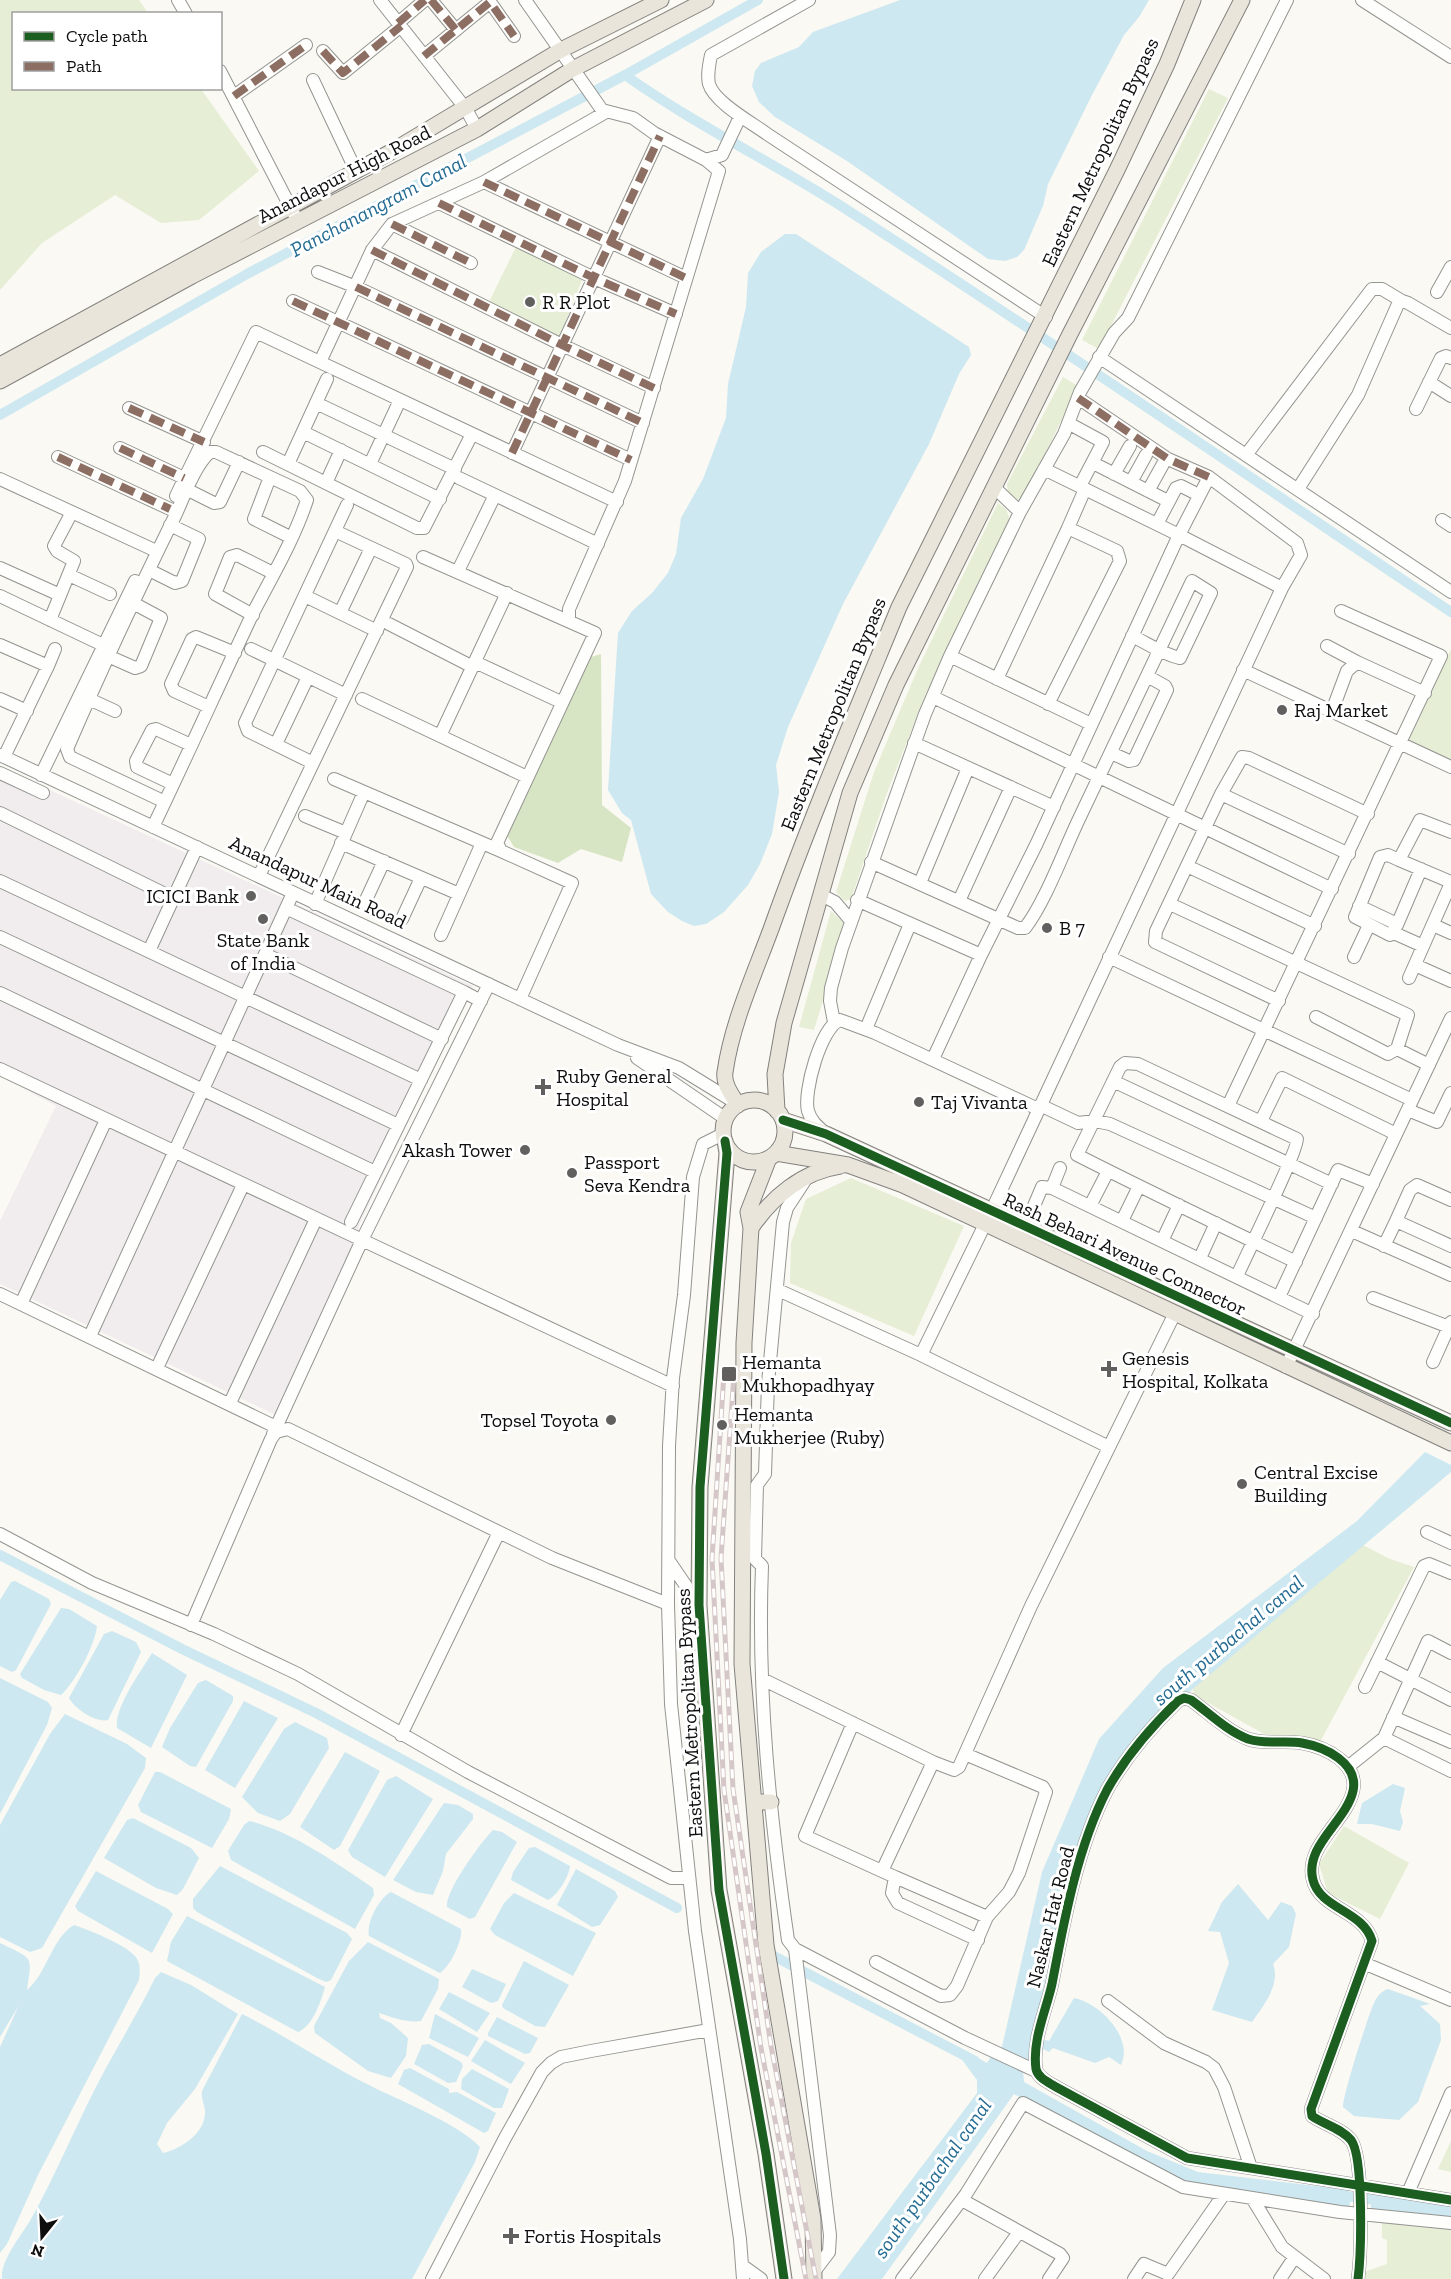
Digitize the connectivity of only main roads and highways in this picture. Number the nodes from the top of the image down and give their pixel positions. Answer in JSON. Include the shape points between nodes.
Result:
{"nodes":[{"id":1,"x":661,"y":0,"type":"edge"},
{"id":2,"x":706,"y":0,"type":"edge"},
{"id":3,"x":1193,"y":0,"type":"edge"},
{"id":4,"x":1242,"y":0,"type":"edge"},
{"id":5,"x":0,"y":365,"type":"edge"},
{"id":6,"x":0,"y":381,"type":"edge"},
{"id":7,"x":738,"y":1105,"type":"junction"},
{"id":8,"x":780,"y":1116,"type":"junction"},
{"id":9,"x":725,"y":1131,"type":"junction"},
{"id":10,"x":772,"y":1156,"type":"junction"},
{"id":11,"x":848,"y":1165,"type":"junction"},
{"id":12,"x":988,"y":1218,"type":"junction"},
{"id":13,"x":751,"y":1228,"type":"junction"},
{"id":14,"x":1450,"y":1423,"type":"edge"},
{"id":15,"x":1445,"y":1440,"type":"edge"},
{"id":16,"x":754,"y":1802,"type":"junction"},
{"id":17,"x":771,"y":1802,"type":"road end"},
{"id":18,"x":814,"y":2276,"type":"edge"},
{"id":19,"x":784,"y":2279,"type":"edge"}],
"edges":[{"from":1,"to":5,"type":"main road","name":"Anandapur High Road","via":[[561,50],[356,171]]},
{"from":2,"to":6,"type":"main road","name":"Anandapur High Road","via":[[573,69],[477,129]]},
{"from":3,"to":7,"type":"main road","name":"Eastern Metropolitan Bypass","via":[[1167,64],[1045,319],[899,607],[781,900],[742,1008],[724,1074]]},
{"from":4,"to":8,"type":"main road","via":[[896,685],[850,794],[784,1023],[775,1074]]},
{"from":7,"to":8,"type":"main road","via":[[757,1101]]},
{"from":7,"to":9,"type":"main road"},
{"from":8,"to":10,"type":"main road","via":[[784,1138]]},
{"from":8,"to":12,"type":"main road","name":"Rash Behari Avenue Connector","via":[[826,1134]]},
{"from":9,"to":10,"type":"main road","via":[[735,1155],[743,1160],[752,1162]]},
{"from":9,"to":19,"type":"main road","name":"Eastern Metropolitan Bypass","via":[[722,1236],[700,1487],[699,1605],[719,1890]]},
{"from":10,"to":11,"type":"main road"},
{"from":10,"to":13,"type":"main road","via":[[748,1212]]},
{"from":11,"to":12,"type":"main road"},
{"from":11,"to":13,"type":"main road","via":[[809,1176],[777,1197]]},
{"from":12,"to":14,"type":"main road","name":"Rash Behari Avenue Connector","via":[[1024,1227]]},
{"from":12,"to":15,"type":"main road","via":[[1175,1313]]},
{"from":13,"to":16,"type":"main road","via":[[744,1343],[742,1664]]},
{"from":16,"to":17,"type":"main road"},
{"from":16,"to":18,"type":"main road","via":[[766,1945],[813,2219]]}]}
